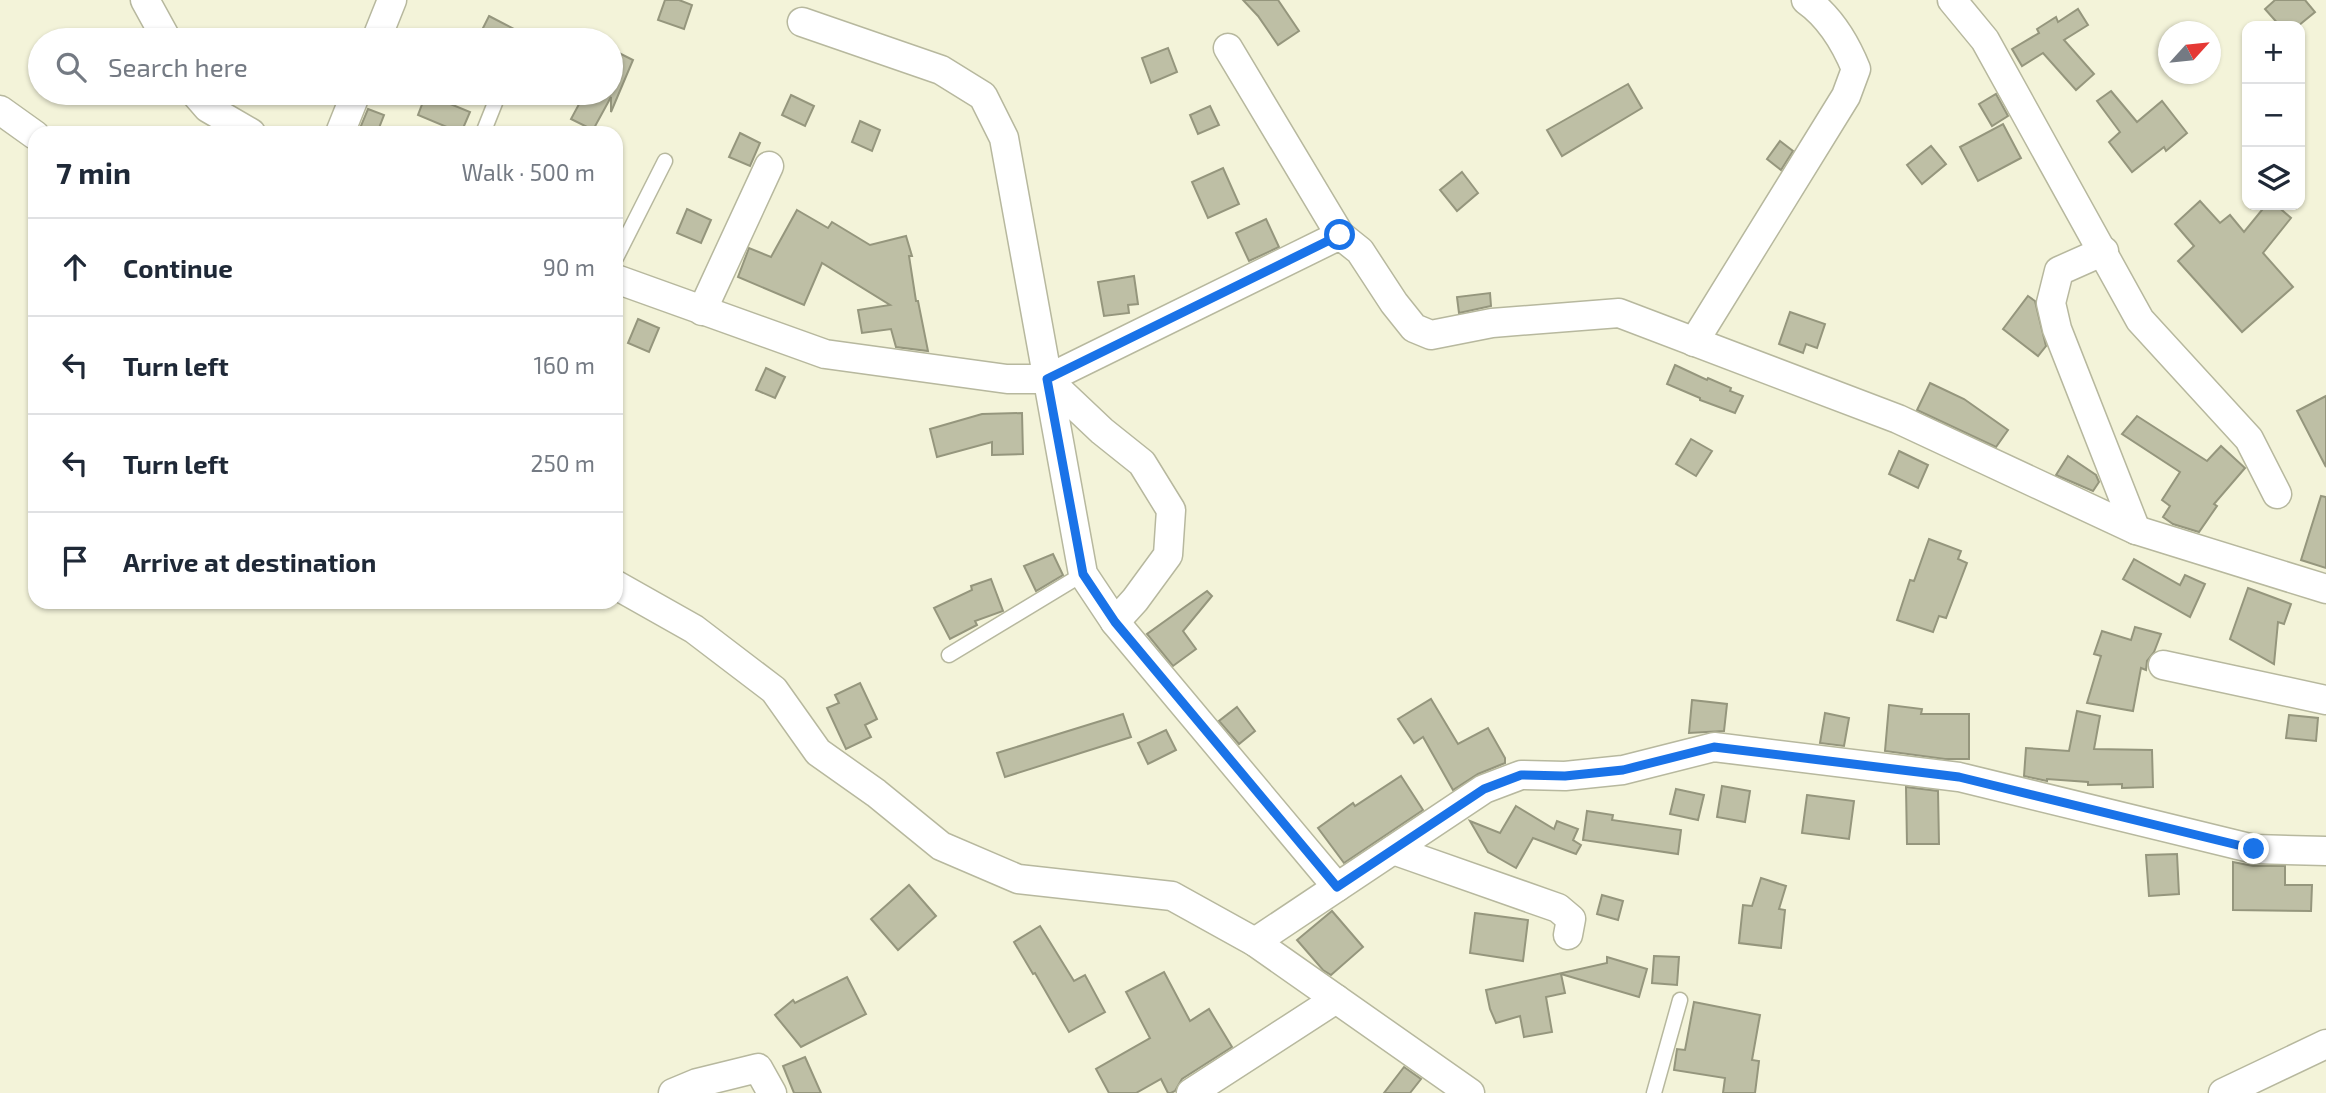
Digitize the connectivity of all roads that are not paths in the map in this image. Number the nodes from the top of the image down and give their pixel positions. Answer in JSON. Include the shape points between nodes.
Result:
{"nodes":[{"id":1,"x":145,"y":0,"type":"edge"},
{"id":2,"x":392,"y":0,"type":"edge"},
{"id":3,"x":1806,"y":0,"type":"edge"},
{"id":4,"x":1952,"y":0,"type":"edge"},
{"id":5,"x":802,"y":22,"type":"dead end"},
{"id":6,"x":160,"y":28,"type":"edge"},
{"id":7,"x":381,"y":28,"type":"edge"},
{"id":8,"x":1228,"y":48,"type":"dead end"},
{"id":9,"x":205,"y":105,"type":"edge"},
{"id":10,"x":351,"y":105,"type":"edge"},
{"id":11,"x":494,"y":105,"type":"edge"},
{"id":12,"x":0,"y":110,"type":"edge"},
{"id":13,"x":239,"y":126,"type":"edge"},
{"id":14,"x":343,"y":126,"type":"edge"},
{"id":15,"x":486,"y":126,"type":"edge"},
{"id":16,"x":28,"y":130,"type":"edge"},
{"id":17,"x":665,"y":161,"type":"dead end"},
{"id":18,"x":769,"y":166,"type":"dead end"},
{"id":19,"x":1340,"y":235,"type":"junction"},
{"id":20,"x":623,"y":244,"type":"edge"},
{"id":21,"x":2104,"y":251,"type":"junction"},
{"id":22,"x":623,"y":282,"type":"edge"},
{"id":23,"x":702,"y":311,"type":"junction"},
{"id":24,"x":1694,"y":342,"type":"junction"},
{"id":25,"x":1047,"y":379,"type":"junction"},
{"id":26,"x":2277,"y":494,"type":"dead end"},
{"id":27,"x":2136,"y":530,"type":"junction"},
{"id":28,"x":1083,"y":574,"type":"junction"},
{"id":29,"x":623,"y":589,"type":"edge"},
{"id":30,"x":2326,"y":589,"type":"edge"},
{"id":31,"x":1115,"y":622,"type":"junction"},
{"id":32,"x":949,"y":655,"type":"dead end"},
{"id":33,"x":2163,"y":665,"type":"dead end"},
{"id":34,"x":2326,"y":700,"type":"edge"},
{"id":35,"x":1393,"y":850,"type":"junction"},
{"id":36,"x":2326,"y":851,"type":"edge"},
{"id":37,"x":1337,"y":887,"type":"junction"},
{"id":38,"x":1569,"y":935,"type":"dead end"},
{"id":39,"x":1255,"y":942,"type":"junction"},
{"id":40,"x":1336,"y":999,"type":"junction"},
{"id":41,"x":1680,"y":1000,"type":"dead end"},
{"id":42,"x":2326,"y":1044,"type":"edge"},
{"id":43,"x":1225,"y":1084,"type":"edge"},
{"id":44,"x":673,"y":1093,"type":"edge"},
{"id":45,"x":772,"y":1093,"type":"edge"},
{"id":46,"x":1192,"y":1093,"type":"edge"},
{"id":47,"x":1470,"y":1093,"type":"edge"},
{"id":48,"x":1654,"y":1093,"type":"edge"},
{"id":49,"x":2223,"y":1093,"type":"edge"}],
"edges":[{"from":1,"to":6,"type":"street"},
{"from":2,"to":7,"type":"street"},
{"from":3,"to":24,"type":"street","via":[[1846,44],[1856,69],[1846,96]]},
{"from":4,"to":21,"type":"street","via":[[1986,40]]},
{"from":5,"to":25,"type":"street","via":[[941,70],[983,96],[1004,138]]},
{"from":8,"to":19,"type":"street"},
{"from":9,"to":13,"type":"street"},
{"from":10,"to":14,"type":"street"},
{"from":11,"to":15,"type":"lane"},
{"from":12,"to":16,"type":"street"},
{"from":17,"to":20,"type":"lane"},
{"from":18,"to":23,"type":"street"},
{"from":19,"to":24,"type":"street","via":[[1360,251],[1414,328],[1431,335],[1492,323],[1619,313]]},
{"from":19,"to":25,"type":"street"},
{"from":21,"to":26,"type":"street","via":[[2140,320],[2249,439]]},
{"from":21,"to":27,"type":"street","via":[[2059,271],[2052,303],[2057,329]]},
{"from":22,"to":23,"type":"street"},
{"from":23,"to":25,"type":"street","via":[[825,354],[1007,379]]},
{"from":24,"to":27,"type":"street","via":[[1898,419]]},
{"from":25,"to":28,"type":"street"},
{"from":25,"to":31,"type":"street","via":[[1142,463],[1171,510],[1168,555]]},
{"from":27,"to":30,"type":"street"},
{"from":28,"to":31,"type":"street"},
{"from":28,"to":32,"type":"lane"},
{"from":29,"to":39,"type":"street","via":[[694,629],[774,690],[818,752],[941,846],[1018,879],[1172,896]]},
{"from":31,"to":37,"type":"street"},
{"from":33,"to":34,"type":"street"},
{"from":35,"to":36,"type":"street","via":[[1484,789],[1521,775],[1623,770],[1714,747],[1959,777],[2254,849]]},
{"from":35,"to":37,"type":"street"},
{"from":35,"to":38,"type":"street","via":[[1558,908],[1571,919]]},
{"from":37,"to":39,"type":"street"},
{"from":39,"to":40,"type":"street"},
{"from":40,"to":43,"type":"street"},
{"from":40,"to":47,"type":"street"},
{"from":41,"to":48,"type":"lane"},
{"from":42,"to":49,"type":"street"},
{"from":43,"to":46,"type":"street"},
{"from":44,"to":45,"type":"street","via":[[758,1068]]}]}
